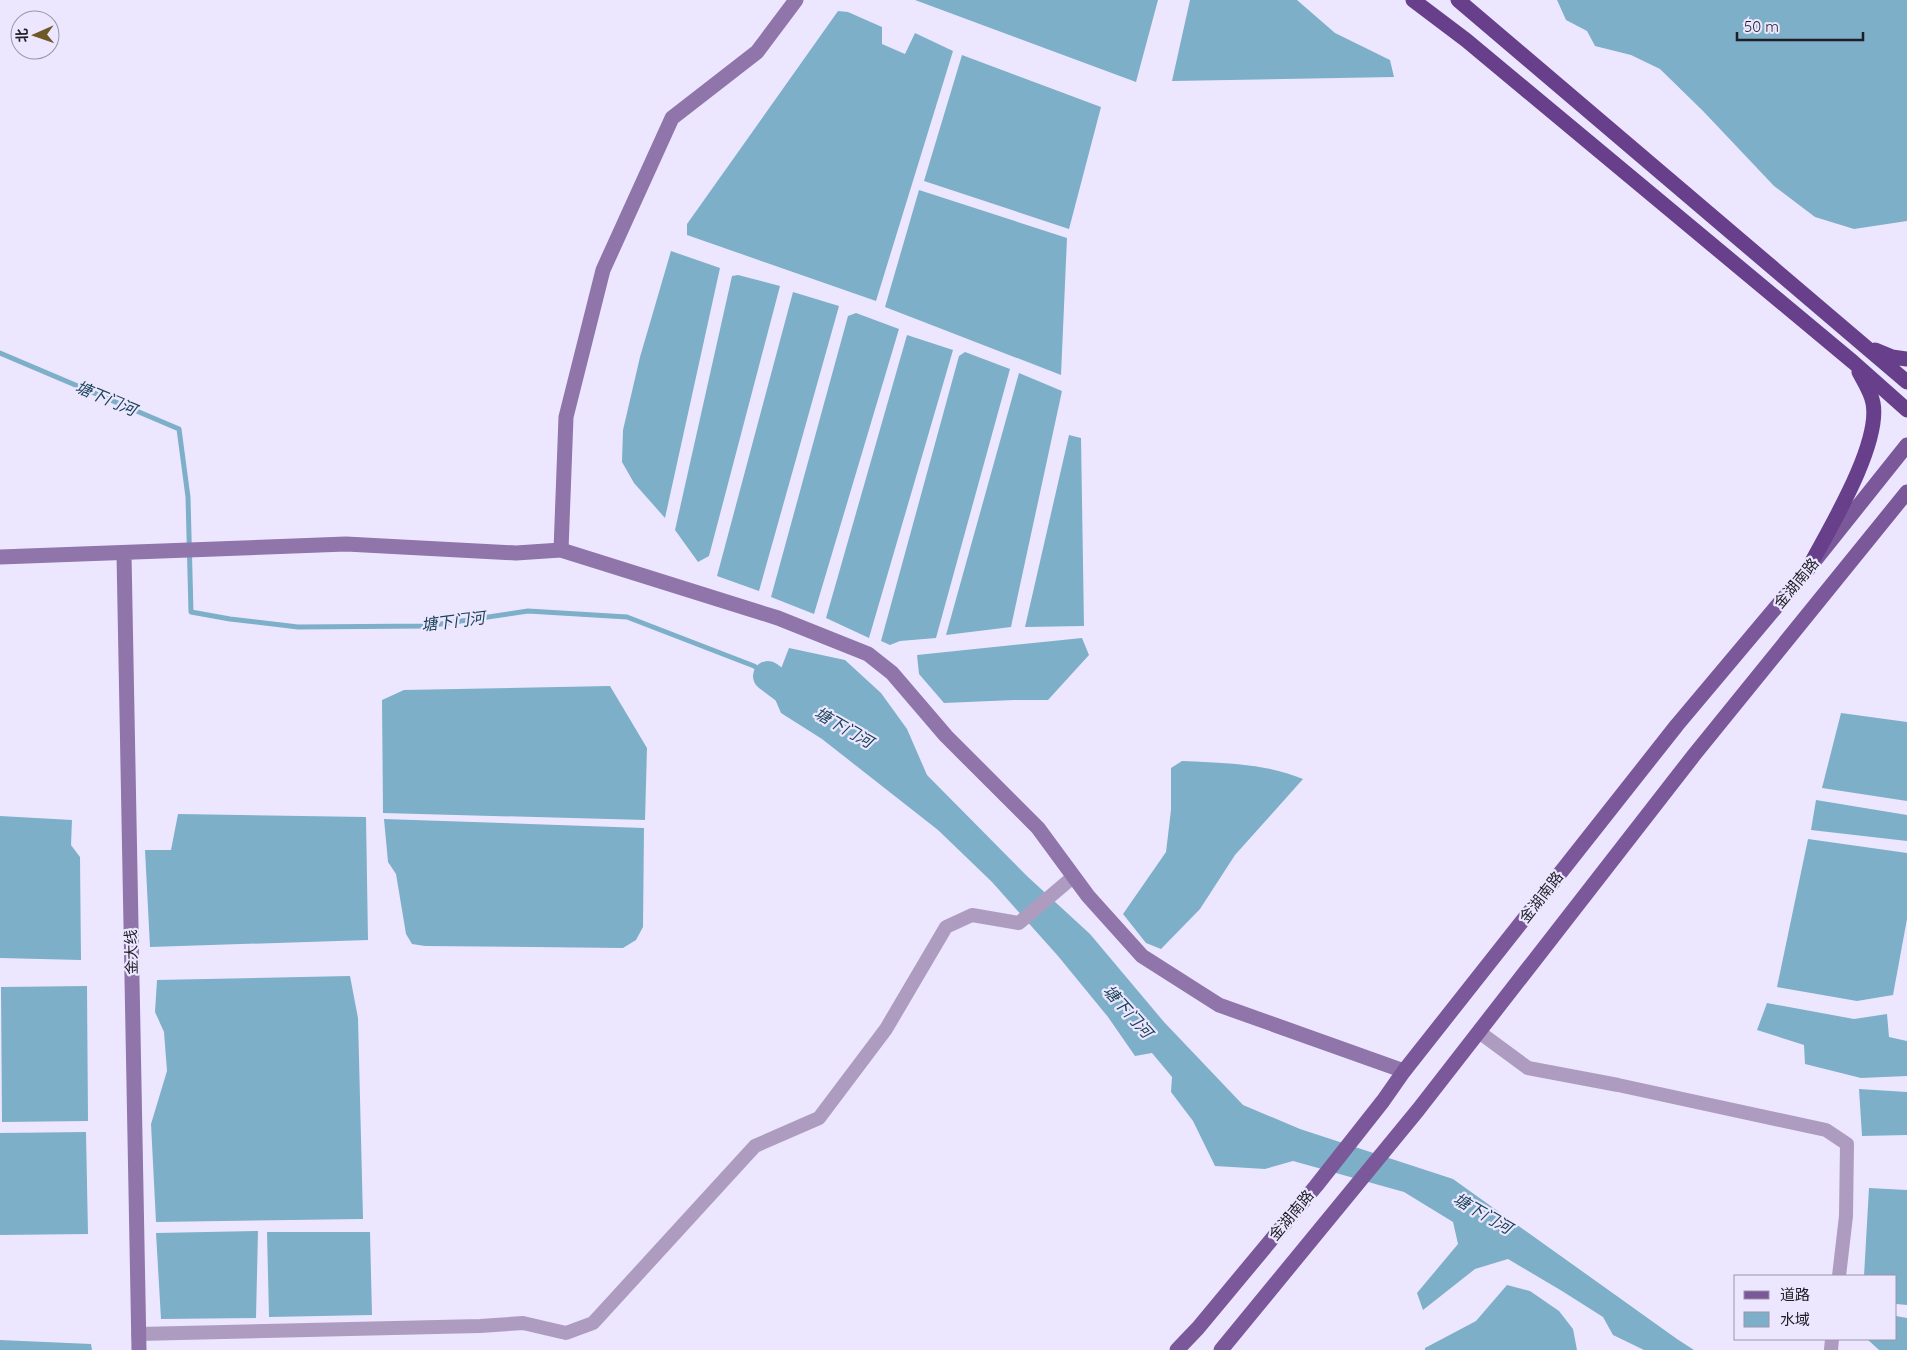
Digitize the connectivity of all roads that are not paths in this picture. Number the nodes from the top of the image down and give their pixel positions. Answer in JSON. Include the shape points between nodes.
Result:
{"nodes":[{"id":1,"x":796,"y":0,"type":"edge"},
{"id":2,"x":1414,"y":0,"type":"edge"},
{"id":3,"x":1458,"y":0,"type":"edge"},
{"id":4,"x":1859,"y":342,"type":"junction"},
{"id":5,"x":1907,"y":359,"type":"edge"},
{"id":6,"x":1853,"y":362,"type":"junction"},
{"id":7,"x":1907,"y":382,"type":"edge"},
{"id":8,"x":1907,"y":410,"type":"edge"},
{"id":9,"x":1907,"y":445,"type":"edge"},
{"id":10,"x":1907,"y":492,"type":"edge"},
{"id":11,"x":562,"y":550,"type":"junction"},
{"id":12,"x":124,"y":554,"type":"junction"},
{"id":13,"x":0,"y":557,"type":"edge"},
{"id":14,"x":1808,"y":570,"type":"junction"},
{"id":15,"x":1073,"y":877,"type":"junction"},
{"id":16,"x":1479,"y":1032,"type":"junction"},
{"id":17,"x":1404,"y":1071,"type":"junction"},
{"id":18,"x":1839,"y":1275,"type":"edge"},
{"id":19,"x":138,"y":1334,"type":"junction"},
{"id":20,"x":139,"y":1350,"type":"edge"},
{"id":21,"x":1177,"y":1350,"type":"edge"},
{"id":22,"x":1221,"y":1350,"type":"edge"}],
"edges":[{"from":1,"to":11,"type":"street","via":[[757,52],[672,118],[603,270],[566,417]]},
{"from":2,"to":6,"type":"highway"},
{"from":3,"to":4,"type":"highway"},
{"from":4,"to":5,"type":"highway","via":[[1892,357]]},
{"from":4,"to":7,"type":"highway"},
{"from":6,"to":8,"type":"highway"},
{"from":6,"to":14,"type":"highway","via":[[1872,396],[1874,426],[1855,477]]},
{"from":9,"to":14,"type":"main road","name":"金湖南路"},
{"from":10,"to":16,"type":"main road","name":"金湖南路","via":[[1694,755]]},
{"from":11,"to":12,"type":"street","via":[[516,553],[346,544]]},
{"from":11,"to":15,"type":"street","via":[[778,618],[868,654],[892,673],[946,736],[1038,828]]},
{"from":12,"to":13,"type":"street"},
{"from":12,"to":19,"type":"street","name":"金大线"},
{"from":14,"to":17,"type":"main road","name":"金湖南路","via":[[1677,725]]},
{"from":15,"to":17,"type":"street","via":[[1142,956],[1219,1005]]},
{"from":15,"to":19,"type":"street","via":[[1019,923],[972,915],[946,927],[886,1029],[819,1118],[755,1146],[593,1323],[566,1334],[523,1322],[480,1326]]},
{"from":16,"to":18,"type":"street","via":[[1528,1068],[1826,1130],[1847,1144],[1846,1216]]},
{"from":16,"to":22,"type":"main road","name":"金湖南路"},
{"from":17,"to":21,"type":"main road","name":"金湖南路","via":[[1316,1186]]},
{"from":19,"to":20,"type":"street","name":"金大线"}]}
